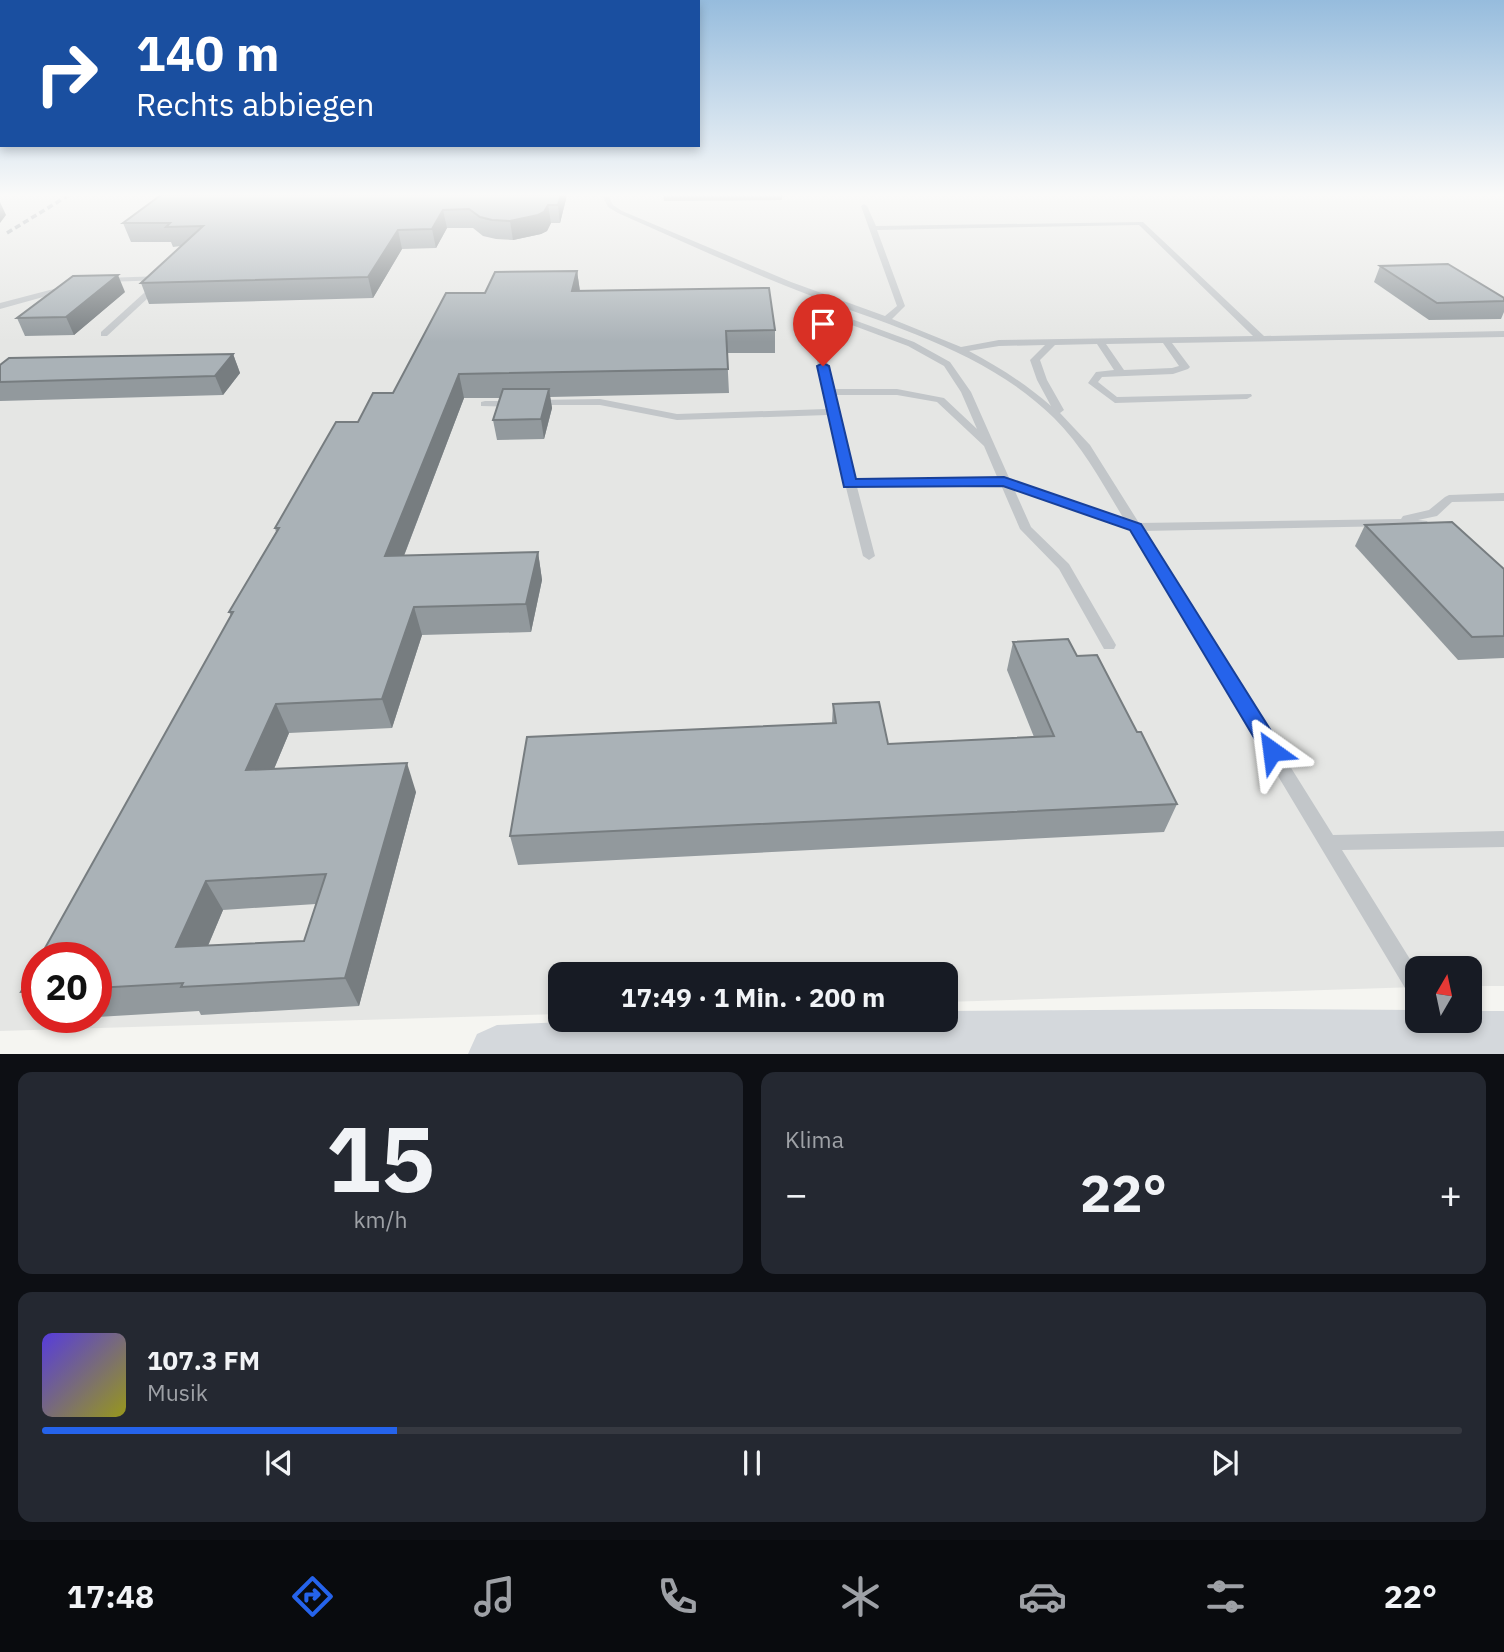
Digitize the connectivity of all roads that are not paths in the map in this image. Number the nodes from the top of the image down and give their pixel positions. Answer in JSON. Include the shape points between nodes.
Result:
{"nodes":[{"id":1,"x":696,"y":244,"type":"edge"},
{"id":2,"x":879,"y":244,"type":"edge"},
{"id":3,"x":1163,"y":244,"type":"edge"},
{"id":4,"x":100,"y":281,"type":"edge"},
{"id":5,"x":75,"y":285,"type":"edge"},
{"id":6,"x":811,"y":293,"type":"junction"},
{"id":7,"x":0,"y":306,"type":"edge"},
{"id":8,"x":811,"y":307,"type":"junction"},
{"id":9,"x":886,"y":320,"type":"junction"},
{"id":10,"x":104,"y":334,"type":"dead end"},
{"id":11,"x":1504,"y":334,"type":"edge"},
{"id":12,"x":1262,"y":339,"type":"junction"},
{"id":13,"x":1166,"y":340,"type":"junction"},
{"id":14,"x":1100,"y":342,"type":"junction"},
{"id":15,"x":1052,"y":343,"type":"junction"},
{"id":16,"x":961,"y":350,"type":"junction"},
{"id":17,"x":1120,"y":372,"type":"junction"},
{"id":18,"x":829,"y":392,"type":"junction"},
{"id":19,"x":1247,"y":396,"type":"dead end"},
{"id":20,"x":485,"y":404,"type":"dead end"},
{"id":21,"x":832,"y":412,"type":"junction"},
{"id":22,"x":1066,"y":422,"type":"junction"},
{"id":23,"x":991,"y":448,"type":"junction"},
{"id":24,"x":1004,"y":482,"type":"junction"},
{"id":25,"x":850,"y":484,"type":"junction"},
{"id":26,"x":1504,"y":497,"type":"edge"},
{"id":27,"x":1393,"y":522,"type":"junction"},
{"id":28,"x":1440,"y":526,"type":"edge"},
{"id":29,"x":1136,"y":527,"type":"junction"},
{"id":30,"x":869,"y":556,"type":"dead end"},
{"id":31,"x":1109,"y":645,"type":"dead end"},
{"id":32,"x":1504,"y":839,"type":"edge"},
{"id":33,"x":1328,"y":843,"type":"junction"},
{"id":34,"x":1405,"y":970,"type":"edge"},
{"id":35,"x":1405,"y":1031,"type":"edge"},
{"id":36,"x":1460,"y":1033,"type":"edge"},
{"id":37,"x":1504,"y":1040,"type":"edge"},
{"id":38,"x":497,"y":1054,"type":"edge"}],
"edges":[{"from":1,"to":6,"type":"lane"},
{"from":2,"to":9,"type":"lane","via":[[901,306]]},
{"from":3,"to":12,"type":"lane"},
{"from":4,"to":10,"type":"lane","via":[[166,278]]},
{"from":5,"to":7,"type":"lane"},
{"from":6,"to":8,"type":"lane"},
{"from":6,"to":9,"type":"lane"},
{"from":8,"to":18,"type":"lane"},
{"from":8,"to":23,"type":"lane","via":[[911,344],[947,364],[966,392]]},
{"from":9,"to":16,"type":"lane"},
{"from":11,"to":12,"type":"lane"},
{"from":12,"to":13,"type":"lane"},
{"from":13,"to":14,"type":"lane"},
{"from":13,"to":17,"type":"lane","via":[[1185,367]]},
{"from":14,"to":15,"type":"lane"},
{"from":14,"to":17,"type":"lane"},
{"from":15,"to":16,"type":"lane","via":[[999,343]]},
{"from":15,"to":22,"type":"lane","via":[[1035,360]]},
{"from":16,"to":22,"type":"lane","via":[[1003,372]]},
{"from":17,"to":19,"type":"lane","via":[[1099,374],[1093,383],[1115,400]]},
{"from":18,"to":21,"type":"lane"},
{"from":18,"to":23,"type":"lane","via":[[897,392],[940,400]]},
{"from":20,"to":21,"type":"lane","via":[[600,402],[677,417]]},
{"from":21,"to":25,"type":"lane"},
{"from":22,"to":29,"type":"lane"},
{"from":23,"to":24,"type":"lane"},
{"from":24,"to":25,"type":"lane"},
{"from":24,"to":29,"type":"lane"},
{"from":24,"to":31,"type":"lane","via":[[1026,529],[1064,567]]},
{"from":25,"to":30,"type":"lane"},
{"from":26,"to":27,"type":"lane","via":[[1449,499],[1433,513]]},
{"from":27,"to":28,"type":"lane"},
{"from":27,"to":29,"type":"lane"},
{"from":29,"to":33,"type":"lane"},
{"from":32,"to":33,"type":"lane"},
{"from":33,"to":34,"type":"lane"},
{"from":35,"to":38,"type":"main road","via":[[751,1042]]},
{"from":36,"to":37,"type":"main road"}]}
